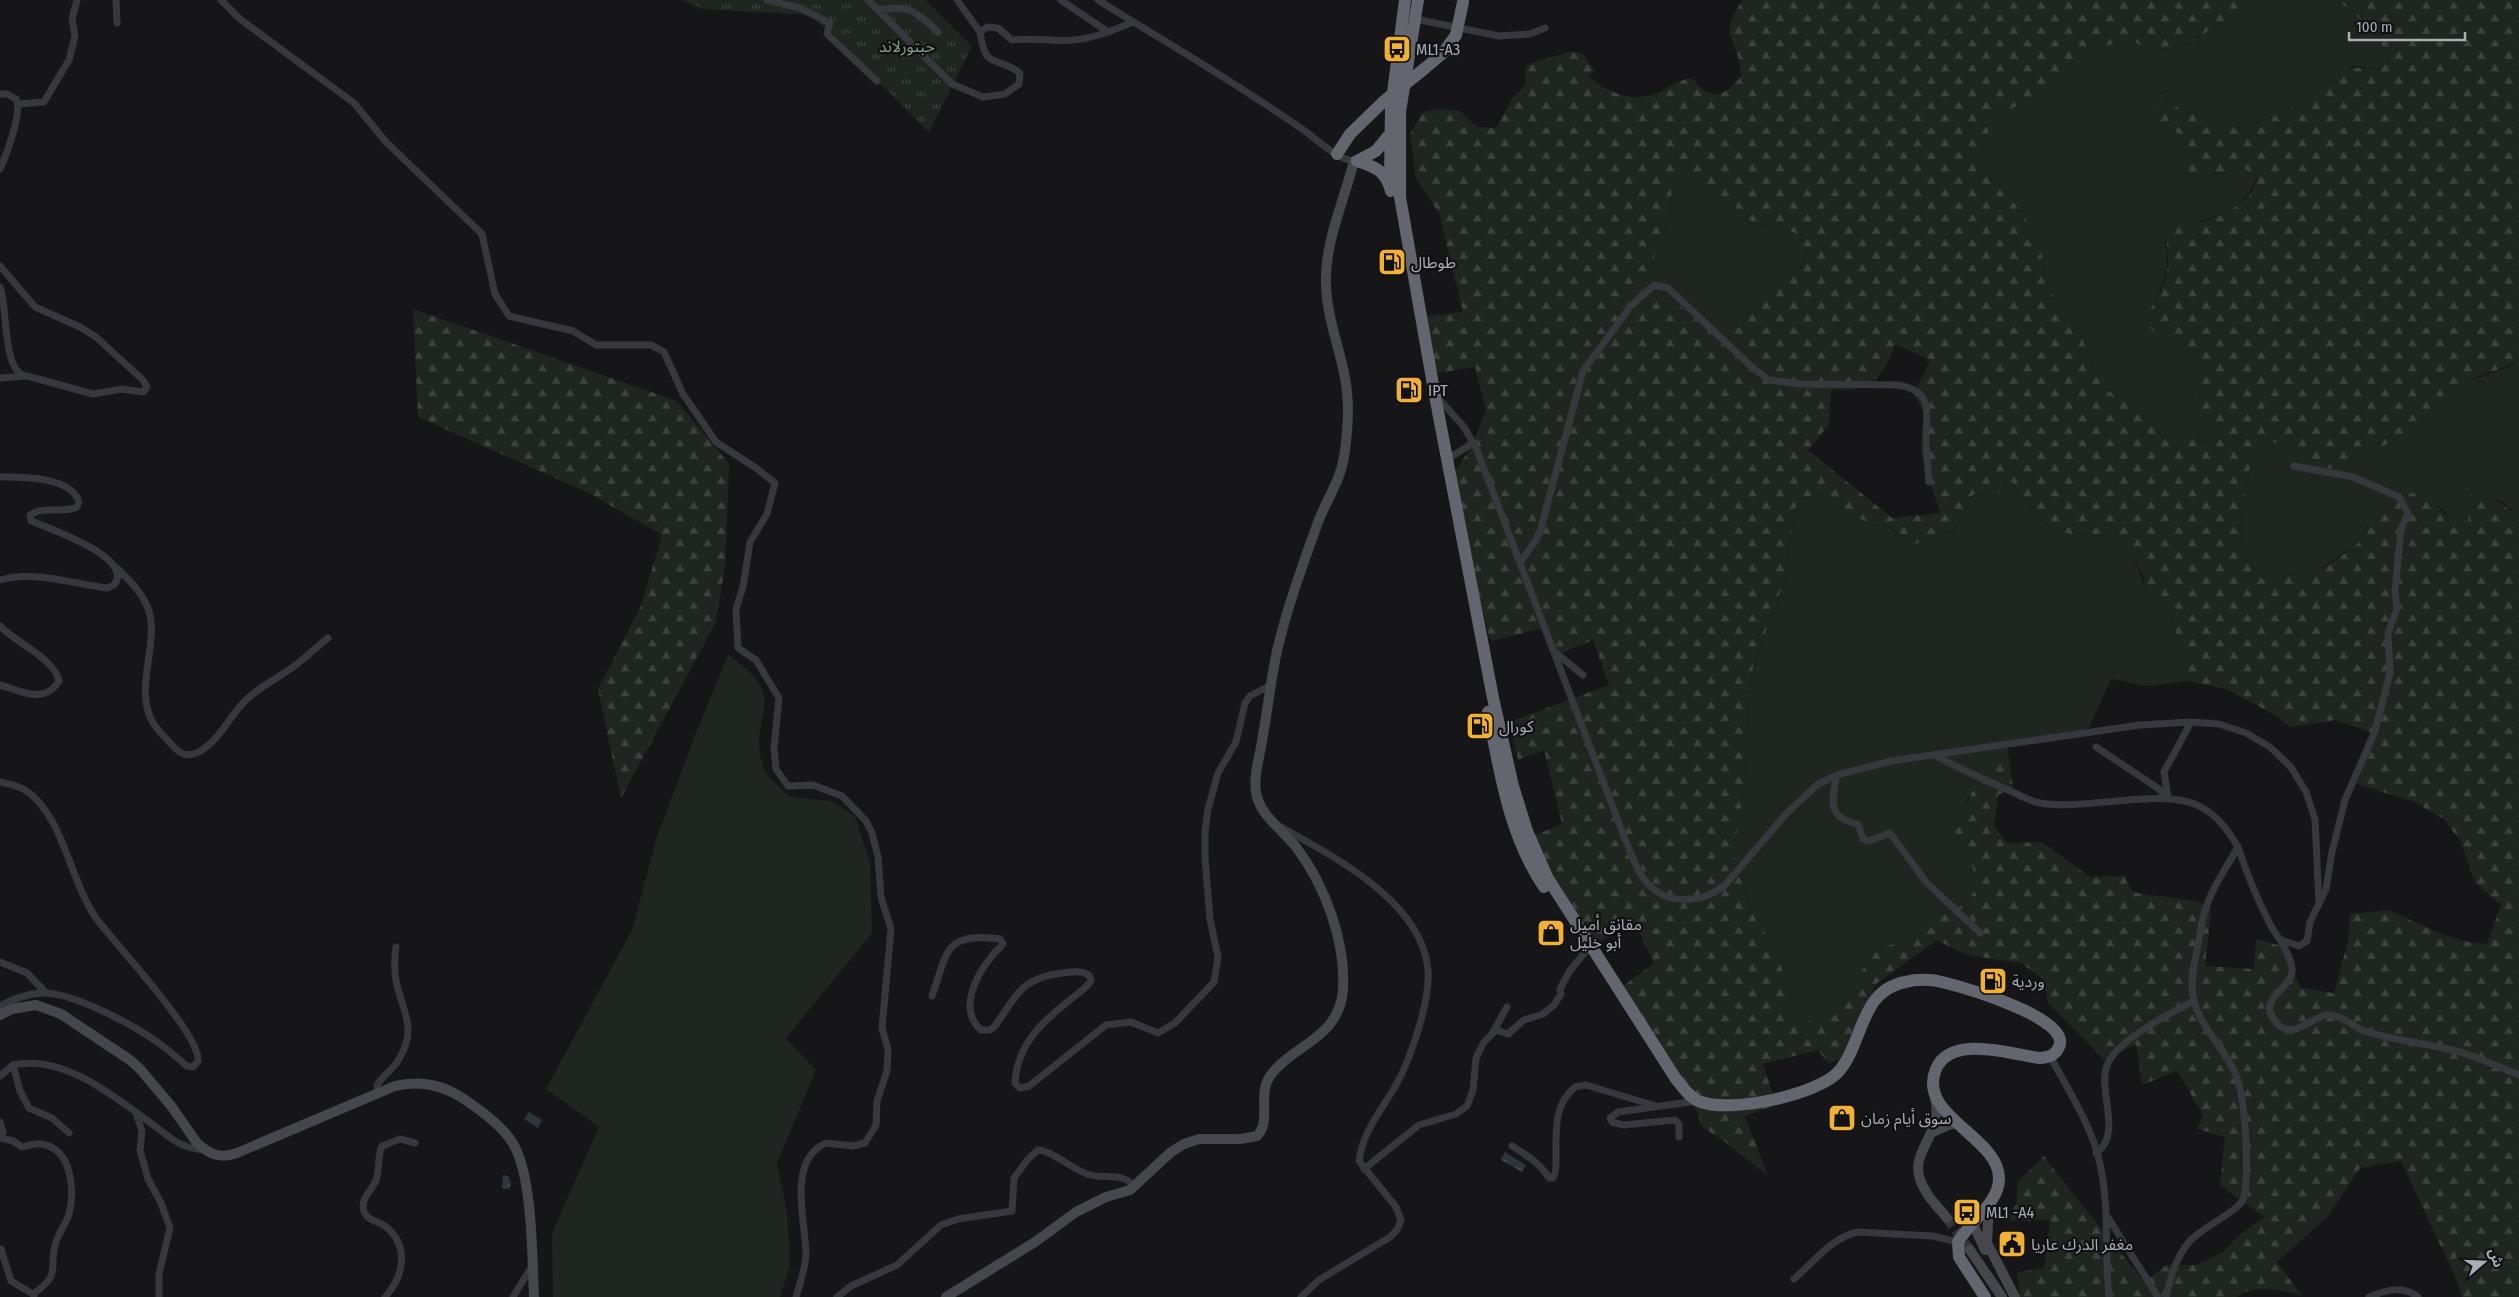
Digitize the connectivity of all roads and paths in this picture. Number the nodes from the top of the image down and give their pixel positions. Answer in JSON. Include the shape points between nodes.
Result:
{"nodes":[{"id":1,"x":77,"y":0,"type":"edge"},
{"id":2,"x":116,"y":0,"type":"edge"},
{"id":3,"x":221,"y":0,"type":"edge"},
{"id":4,"x":767,"y":0,"type":"edge"},
{"id":5,"x":868,"y":0,"type":"edge"},
{"id":6,"x":957,"y":0,"type":"edge"},
{"id":7,"x":1061,"y":0,"type":"edge"},
{"id":8,"x":1098,"y":0,"type":"edge"},
{"id":9,"x":1405,"y":0,"type":"edge"},
{"id":10,"x":1418,"y":0,"type":"edge"},
{"id":11,"x":1463,"y":1,"type":"edge"},
{"id":12,"x":878,"y":10,"type":"junction"},
{"id":13,"x":1416,"y":19,"type":"junction"},
{"id":14,"x":1133,"y":22,"type":"junction"},
{"id":15,"x":117,"y":23,"type":"dead end"},
{"id":16,"x":1545,"y":28,"type":"dead end"},
{"id":17,"x":938,"y":32,"type":"dead end"},
{"id":18,"x":980,"y":32,"type":"junction"},
{"id":19,"x":1108,"y":32,"type":"junction"},
{"id":20,"x":878,"y":81,"type":"dead end"},
{"id":21,"x":0,"y":94,"type":"edge"},
{"id":22,"x":18,"y":104,"type":"junction"},
{"id":23,"x":1389,"y":135,"type":"junction"},
{"id":24,"x":1337,"y":154,"type":"junction"},
{"id":25,"x":1356,"y":161,"type":"junction"},
{"id":26,"x":0,"y":169,"type":"edge"},
{"id":27,"x":1391,"y":191,"type":"junction"},
{"id":28,"x":0,"y":266,"type":"edge"},
{"id":29,"x":0,"y":287,"type":"edge"},
{"id":30,"x":27,"y":376,"type":"junction"},
{"id":31,"x":0,"y":378,"type":"edge"},
{"id":32,"x":1435,"y":396,"type":"junction"},
{"id":33,"x":1473,"y":443,"type":"junction"},
{"id":34,"x":1449,"y":458,"type":"junction"},
{"id":35,"x":2294,"y":466,"type":"dead end"},
{"id":36,"x":0,"y":477,"type":"edge"},
{"id":37,"x":1929,"y":482,"type":"dead end"},
{"id":38,"x":1521,"y":561,"type":"junction"},
{"id":39,"x":118,"y":569,"type":"junction"},
{"id":40,"x":0,"y":580,"type":"edge"},
{"id":41,"x":0,"y":626,"type":"edge"},
{"id":42,"x":328,"y":638,"type":"dead end"},
{"id":43,"x":1555,"y":652,"type":"junction"},
{"id":44,"x":1583,"y":675,"type":"dead end"},
{"id":45,"x":0,"y":685,"type":"edge"},
{"id":46,"x":1271,"y":685,"type":"junction"},
{"id":47,"x":2191,"y":722,"type":"junction"},
{"id":48,"x":2096,"y":747,"type":"dead end"},
{"id":49,"x":1935,"y":756,"type":"junction"},
{"id":50,"x":1837,"y":775,"type":"junction"},
{"id":51,"x":0,"y":782,"type":"edge"},
{"id":52,"x":2168,"y":799,"type":"junction"},
{"id":53,"x":1274,"y":822,"type":"junction"},
{"id":54,"x":2238,"y":847,"type":"junction"},
{"id":55,"x":2319,"y":904,"type":"junction"},
{"id":56,"x":1980,"y":933,"type":"dead end"},
{"id":57,"x":2281,"y":940,"type":"junction"},
{"id":58,"x":396,"y":947,"type":"dead end"},
{"id":59,"x":1586,"y":951,"type":"junction"},
{"id":60,"x":0,"y":962,"type":"edge"},
{"id":61,"x":46,"y":993,"type":"junction"},
{"id":62,"x":932,"y":996,"type":"dead end"},
{"id":63,"x":2194,"y":1001,"type":"junction"},
{"id":64,"x":0,"y":1006,"type":"edge"},
{"id":65,"x":1507,"y":1007,"type":"dead end"},
{"id":66,"x":0,"y":1015,"type":"edge"},
{"id":67,"x":1493,"y":1032,"type":"junction"},
{"id":68,"x":2050,"y":1056,"type":"junction"},
{"id":69,"x":13,"y":1065,"type":"junction"},
{"id":70,"x":2519,"y":1075,"type":"edge"},
{"id":71,"x":0,"y":1076,"type":"edge"},
{"id":72,"x":378,"y":1092,"type":"junction"},
{"id":73,"x":1935,"y":1092,"type":"junction"},
{"id":74,"x":1693,"y":1102,"type":"junction"},
{"id":75,"x":1656,"y":1106,"type":"junction"},
{"id":76,"x":136,"y":1113,"type":"junction"},
{"id":77,"x":0,"y":1122,"type":"edge"},
{"id":78,"x":1957,"y":1123,"type":"junction"},
{"id":79,"x":1933,"y":1132,"type":"junction"},
{"id":80,"x":69,"y":1133,"type":"dead end"},
{"id":81,"x":0,"y":1138,"type":"edge"},
{"id":82,"x":1679,"y":1138,"type":"dead end"},
{"id":83,"x":415,"y":1142,"type":"dead end"},
{"id":84,"x":1512,"y":1146,"type":"dead end"},
{"id":85,"x":205,"y":1150,"type":"junction"},
{"id":86,"x":2096,"y":1153,"type":"junction"},
{"id":87,"x":1364,"y":1169,"type":"junction"},
{"id":88,"x":1135,"y":1186,"type":"junction"},
{"id":89,"x":1988,"y":1203,"type":"junction"},
{"id":90,"x":2107,"y":1216,"type":"junction"},
{"id":91,"x":1947,"y":1218,"type":"tunnel mouth"},
{"id":92,"x":1972,"y":1222,"type":"junction"},
{"id":93,"x":1958,"y":1242,"type":"junction"},
{"id":94,"x":1,"y":1249,"type":"edge"},
{"id":95,"x":1970,"y":1250,"type":"tunnel mouth"},
{"id":96,"x":533,"y":1266,"type":"junction"},
{"id":97,"x":1794,"y":1278,"type":"dead end"},
{"id":98,"x":34,"y":1296,"type":"edge"},
{"id":99,"x":159,"y":1297,"type":"edge"},
{"id":100,"x":385,"y":1297,"type":"edge"},
{"id":101,"x":512,"y":1297,"type":"edge"},
{"id":102,"x":534,"y":1297,"type":"edge"},
{"id":103,"x":796,"y":1297,"type":"edge"},
{"id":104,"x":837,"y":1297,"type":"edge"},
{"id":105,"x":946,"y":1297,"type":"edge"},
{"id":106,"x":1301,"y":1297,"type":"edge"},
{"id":107,"x":1985,"y":1297,"type":"edge"},
{"id":108,"x":2002,"y":1297,"type":"edge"},
{"id":109,"x":2009,"y":1297,"type":"edge"},
{"id":110,"x":2015,"y":1297,"type":"edge"},
{"id":111,"x":2110,"y":1297,"type":"edge"},
{"id":112,"x":2158,"y":1297,"type":"edge"},
{"id":113,"x":2166,"y":1297,"type":"edge"},
{"id":114,"x":2369,"y":1297,"type":"edge"},
{"id":115,"x":2418,"y":1297,"type":"edge"}],
"edges":[{"from":1,"to":22,"type":"street","via":[[72,19],[76,36],[69,60],[44,102]]},
{"from":2,"to":15,"type":"street"},
{"from":3,"to":103,"type":"street","via":[[240,18],[354,103],[386,142],[482,234],[495,294],[508,316],[573,331],[596,345],[651,345],[664,352],[683,394],[716,442],[775,483],[767,514],[750,542],[736,609],[738,648],[756,660],[780,698],[776,769],[788,786],[813,785],[842,796],[866,821],[878,856],[881,897],[891,929],[882,1028],[888,1049],[887,1071],[877,1102],[876,1125],[865,1143],[854,1146],[826,1143],[814,1151],[809,1161],[800,1191],[806,1252]]},
{"from":4,"to":20,"type":"street","via":[[800,8],[830,23],[827,34]]},
{"from":5,"to":12,"type":"street"},
{"from":6,"to":18,"type":"street"},
{"from":7,"to":19,"type":"street"},
{"from":8,"to":14,"type":"street"},
{"from":9,"to":23,"type":"highway"},
{"from":10,"to":13,"type":"highway"},
{"from":11,"to":24,"type":"highway","bridge":true,"via":[[1456,35],[1443,53],[1383,102],[1350,134]]},
{"from":12,"to":17,"type":"street","via":[[896,7],[916,12]]},
{"from":12,"to":18,"type":"street","via":[[952,84],[983,97],[1005,94],[1019,84],[1020,73],[1013,67],[988,59],[983,51]]},
{"from":13,"to":16,"type":"street","via":[[1500,36],[1530,34]]},
{"from":13,"to":32,"type":"highway","via":[[1400,112],[1399,183]]},
{"from":14,"to":19,"type":"street"},
{"from":14,"to":24,"type":"street","via":[[1258,99]]},
{"from":18,"to":19,"type":"street","via":[[988,27],[998,28],[1012,40],[1072,40]]},
{"from":21,"to":22,"type":"street","via":[[7,94]]},
{"from":22,"to":26,"type":"street","via":[[7,154]]},
{"from":23,"to":25,"type":"highway","via":[[1376,151]]},
{"from":23,"to":27,"type":"highway"},
{"from":24,"to":25,"type":"street"},
{"from":25,"to":27,"type":"highway","via":[[1382,171]]},
{"from":25,"to":46,"type":"main road","via":[[1328,256],[1325,282],[1331,327],[1348,391],[1344,456],[1340,475],[1320,518],[1288,608]]},
{"from":27,"to":59,"type":"highway","via":[[1415,334],[1502,785],[1512,822],[1528,861]]},
{"from":28,"to":30,"type":"street","via":[[35,307],[96,337],[147,387],[142,392],[122,389],[93,394]]},
{"from":29,"to":30,"type":"street","via":[[5,304],[10,361],[20,374]]},
{"from":30,"to":31,"type":"street"},
{"from":32,"to":33,"type":"street","via":[[1464,427]]},
{"from":32,"to":34,"type":"highway"},
{"from":33,"to":34,"type":"street"},
{"from":33,"to":38,"type":"street"},
{"from":34,"to":74,"type":"highway","via":[[1493,698],[1513,786],[1536,856],[1574,921]]},
{"from":35,"to":55,"type":"street","via":[[2353,477],[2399,496],[2408,513],[2398,558],[2397,609],[2388,633],[2391,657],[2388,682],[2375,731],[2345,800],[2326,889]]},
{"from":36,"to":39,"type":"street","via":[[34,477],[75,494],[79,502],[77,507],[41,510],[32,513],[30,521],[66,534],[102,555]]},
{"from":37,"to":38,"type":"street","via":[[1927,411],[1919,392],[1897,385],[1800,384],[1769,380],[1668,288],[1654,285],[1630,307],[1583,371],[1541,528]]},
{"from":38,"to":43,"type":"street"},
{"from":39,"to":40,"type":"street","via":[[117,582],[107,588],[36,578]]},
{"from":39,"to":42,"type":"street","via":[[137,588],[150,617],[152,633],[145,686],[148,712],[158,730],[184,754],[191,755],[213,742],[253,694]]},
{"from":41,"to":45,"type":"street","via":[[10,637],[52,665],[58,672],[59,681],[45,694],[32,695]]},
{"from":43,"to":44,"type":"street"},
{"from":43,"to":50,"type":"street","via":[[1642,876],[1649,885],[1667,896],[1677,900],[1698,900],[1717,892],[1786,814],[1818,784]]},
{"from":46,"to":53,"type":"main road","via":[[1256,792],[1262,808]]},
{"from":46,"to":62,"type":"street","via":[[1250,696],[1245,703],[1236,742],[1213,786],[1205,850],[1210,919],[1218,963],[1214,982],[1175,1023],[1158,1033],[1131,1022],[1106,1025],[1029,1086],[1020,1088],[1015,1083],[1016,1076],[1028,1040],[1038,1027],[1085,988],[1091,980],[1089,975],[1078,971],[1037,978],[1024,986],[995,1026],[982,1030],[970,1012],[972,993],[982,969],[1003,944],[1000,939],[968,938],[949,949]]},
{"from":47,"to":49,"type":"street","via":[[2140,725]]},
{"from":47,"to":52,"type":"street","via":[[2164,772]]},
{"from":47,"to":55,"type":"street","via":[[2219,724],[2246,732],[2270,747],[2291,767],[2306,792],[2315,819]]},
{"from":48,"to":52,"type":"street","via":[[2159,789]]},
{"from":49,"to":50,"type":"street","via":[[1869,765]]},
{"from":49,"to":52,"type":"street","via":[[2037,803],[2062,806]]},
{"from":50,"to":56,"type":"street","via":[[1831,800],[1833,809],[1845,822],[1858,824],[1863,839],[1869,841],[1890,833],[1926,882]]},
{"from":51,"to":61,"type":"street","via":[[24,789],[47,811],[95,917],[188,1036],[199,1057],[197,1065],[187,1066],[160,1043],[93,1006]]},
{"from":52,"to":54,"type":"street","via":[[2192,803],[2212,813]]},
{"from":53,"to":87,"type":"street","via":[[1363,876],[1391,900],[1418,937],[1424,955],[1428,977],[1418,1026],[1404,1069],[1362,1140],[1359,1160]]},
{"from":53,"to":88,"type":"main road","via":[[1296,846],[1308,866],[1334,922],[1342,976],[1340,1006],[1322,1033],[1277,1068],[1266,1083],[1264,1124],[1257,1136],[1200,1139],[1184,1144]]},
{"from":54,"to":57,"type":"street","via":[[2251,884]]},
{"from":54,"to":63,"type":"street","via":[[2204,914],[2192,980]]},
{"from":55,"to":57,"type":"street","via":[[2304,943],[2296,946]]},
{"from":57,"to":70,"type":"street","via":[[2292,968],[2291,977],[2272,998],[2270,1008],[2273,1020],[2279,1026],[2289,1030],[2331,1015],[2362,1030],[2466,1054]]},
{"from":58,"to":72,"type":"street","via":[[396,981],[409,1026],[400,1059],[381,1078]]},
{"from":59,"to":67,"type":"street","via":[[1564,979],[1558,999],[1543,1014],[1524,1020],[1508,1034],[1499,1030]]},
{"from":59,"to":74,"type":"highway","via":[[1680,1096]]},
{"from":60,"to":61,"type":"street","via":[[27,973]]},
{"from":61,"to":64,"type":"street","via":[[30,994]]},
{"from":63,"to":86,"type":"street","via":[[2127,1042],[2108,1064],[2105,1079],[2108,1130],[2106,1143]]},
{"from":63,"to":113,"type":"street","via":[[2212,1039],[2235,1073],[2242,1100],[2244,1198],[2240,1206],[2210,1223],[2190,1241],[2173,1266]]},
{"from":65,"to":67,"type":"street"},
{"from":66,"to":85,"type":"main road","via":[[30,1006],[49,1008],[119,1052],[135,1064]]},
{"from":67,"to":87,"type":"street","via":[[1476,1058],[1473,1090],[1467,1106],[1456,1114],[1419,1125]]},
{"from":68,"to":73,"type":"highway","via":[[2039,1058],[1970,1048],[1955,1051],[1936,1069]]},
{"from":68,"to":74,"type":"highway","via":[[2060,1047],[2060,1037],[2029,1013],[1999,999],[1941,982],[1904,982],[1886,989],[1872,1001],[1848,1058],[1831,1079],[1795,1093],[1724,1112],[1706,1111]]},
{"from":68,"to":86,"type":"street"},
{"from":69,"to":71,"type":"street"},
{"from":69,"to":76,"type":"street","via":[[26,1062],[65,1070]]},
{"from":69,"to":80,"type":"street","via":[[20,1091],[29,1108],[52,1118]]},
{"from":72,"to":85,"type":"main road","via":[[229,1156]]},
{"from":72,"to":96,"type":"main road","via":[[410,1083],[444,1087],[474,1106],[512,1142],[520,1158],[531,1219]]},
{"from":73,"to":78,"type":"highway"},
{"from":73,"to":79,"type":"main road","via":[[1937,1111]]},
{"from":74,"to":75,"type":"street"},
{"from":75,"to":82,"type":"street","via":[[1618,1112],[1610,1120],[1623,1125],[1675,1120],[1679,1124]]},
{"from":75,"to":84,"type":"street","via":[[1586,1085],[1575,1086],[1557,1115],[1553,1178]]},
{"from":76,"to":85,"type":"street","via":[[189,1150]]},
{"from":76,"to":99,"type":"street","via":[[142,1131],[140,1150],[148,1179],[170,1228],[159,1274]]},
{"from":77,"to":81,"type":"street","via":[[3,1132]]},
{"from":78,"to":79,"type":"main road"},
{"from":78,"to":89,"type":"highway","via":[[1989,1152],[1995,1163],[2000,1178],[1997,1192]]},
{"from":79,"to":91,"type":"main road","via":[[1920,1155],[1918,1175],[1925,1191]]},
{"from":81,"to":98,"type":"street","via":[[22,1147],[33,1144],[48,1146],[61,1156],[70,1171],[69,1214],[55,1243],[51,1278]]},
{"from":83,"to":100,"type":"street","via":[[400,1139],[382,1146],[377,1180],[364,1203],[364,1214],[392,1233],[402,1259],[399,1278]]},
{"from":86,"to":90,"type":"street"},
{"from":87,"to":106,"type":"street","via":[[1399,1211],[1398,1230],[1384,1242],[1320,1280]]},
{"from":88,"to":104,"type":"street","via":[[1123,1177],[1094,1176],[1083,1172],[1048,1152],[1038,1150],[1014,1178],[1012,1211],[941,1225],[896,1265],[851,1286]]},
{"from":88,"to":105,"type":"main road","via":[[1076,1212]]},
{"from":89,"to":92,"type":"highway"},
{"from":89,"to":110,"type":"main road","via":[[1986,1239]]},
{"from":90,"to":111,"type":"street"},
{"from":90,"to":112,"type":"street"},
{"from":92,"to":93,"type":"highway"},
{"from":92,"to":109,"type":"main road"},
{"from":93,"to":97,"type":"street","via":[[1932,1236],[1857,1232],[1826,1247]]},
{"from":93,"to":107,"type":"highway","via":[[1958,1257]]},
{"from":94,"to":98,"type":"street","via":[[12,1281]]},
{"from":95,"to":108,"type":"main road"},
{"from":96,"to":101,"type":"street"},
{"from":96,"to":102,"type":"main road"},
{"from":114,"to":115,"type":"street","via":[[2394,1289],[2406,1290]]}]}
